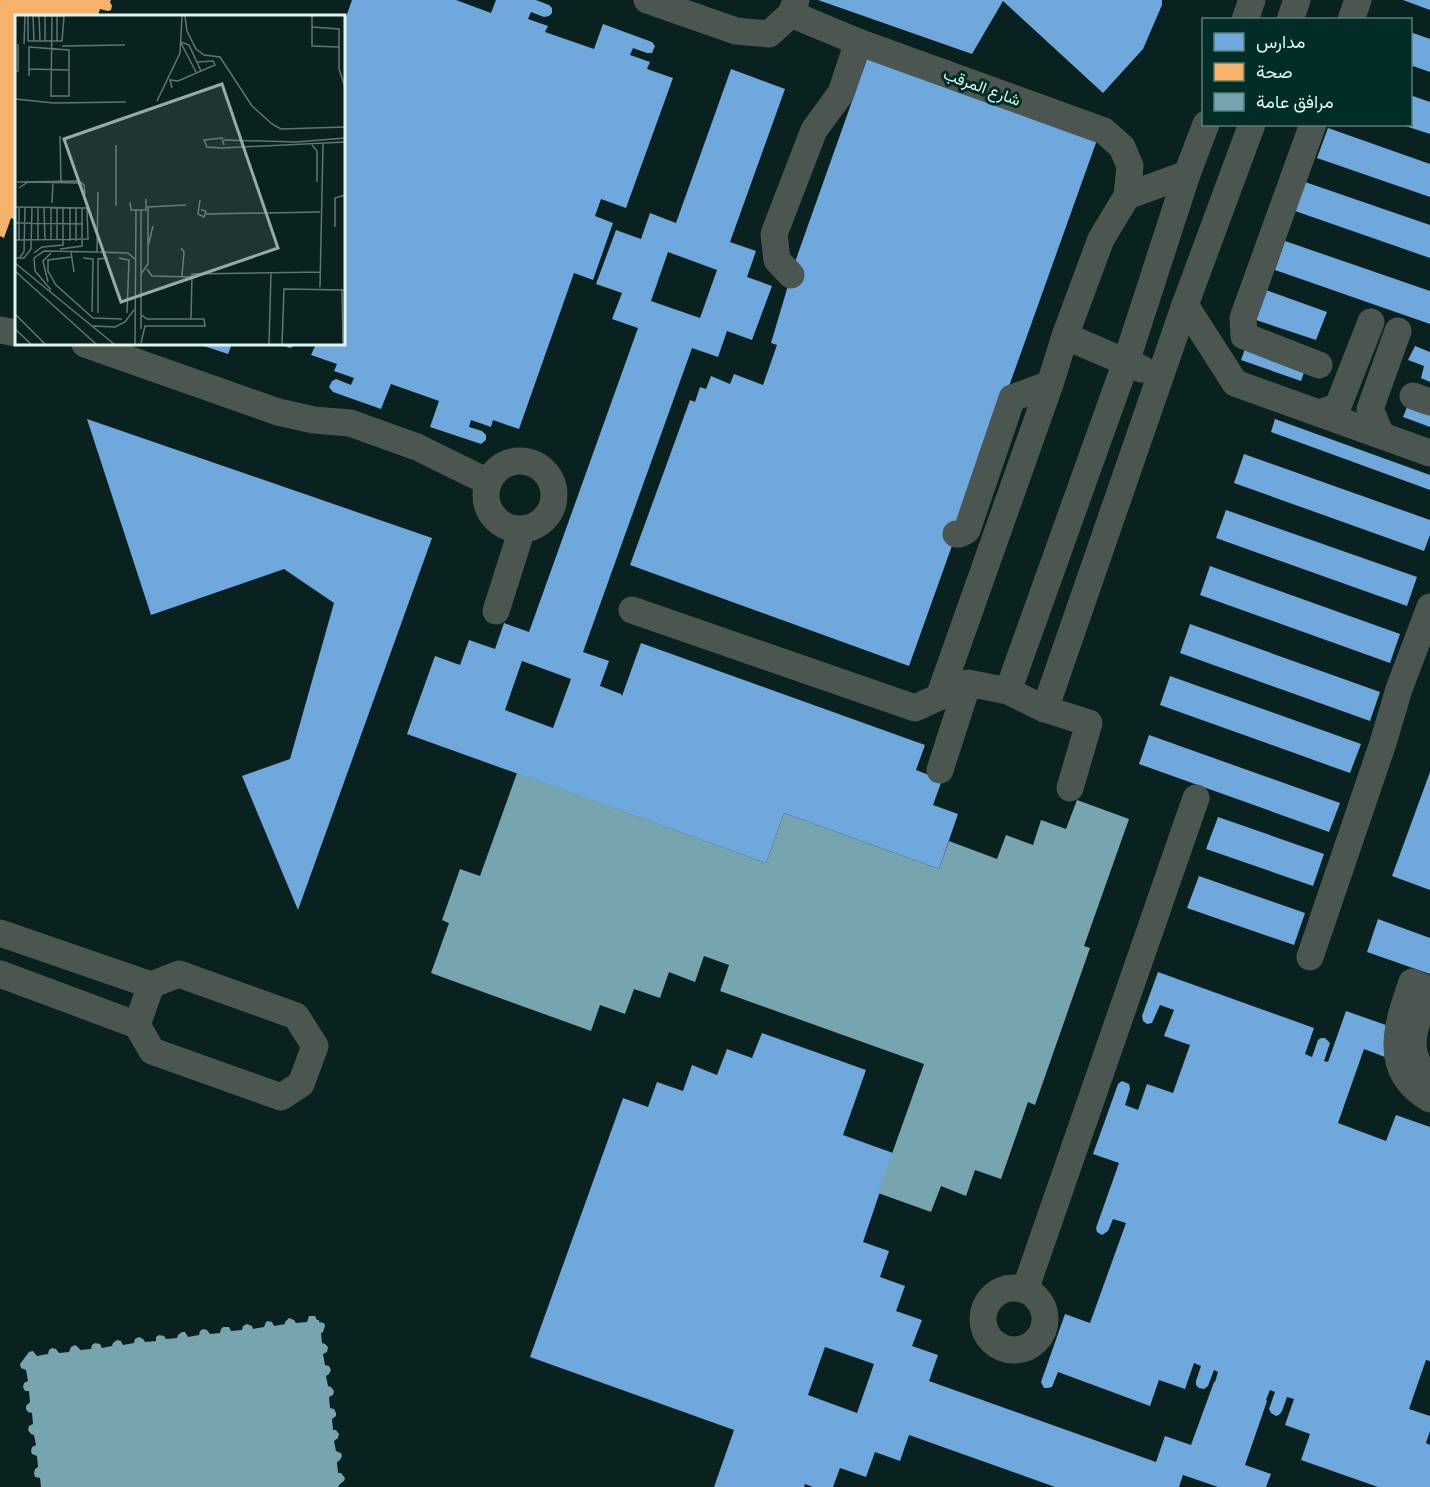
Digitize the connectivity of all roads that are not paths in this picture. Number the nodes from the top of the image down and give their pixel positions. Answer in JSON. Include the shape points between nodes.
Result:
{"nodes":[{"id":1,"x":647,"y":0,"type":"edge"},
{"id":2,"x":1297,"y":0,"type":"edge"},
{"id":3,"x":1358,"y":0,"type":"edge"},
{"id":4,"x":794,"y":7,"type":"edge"},
{"id":5,"x":1291,"y":18,"type":"edge"},
{"id":6,"x":1352,"y":18,"type":"edge"},
{"id":7,"x":858,"y":42,"type":"junction"},
{"id":8,"x":1205,"y":126,"type":"edge"},
{"id":9,"x":1251,"y":126,"type":"edge"},
{"id":10,"x":1312,"y":126,"type":"edge"},
{"id":11,"x":1187,"y":174,"type":"junction"},
{"id":12,"x":1127,"y":196,"type":"junction"},
{"id":13,"x":791,"y":275,"type":"dead end"},
{"id":14,"x":1185,"y":305,"type":"junction"},
{"id":15,"x":1371,"y":322,"type":"dead end"},
{"id":16,"x":0,"y":330,"type":"edge"},
{"id":17,"x":1398,"y":331,"type":"dead end"},
{"id":18,"x":15,"y":333,"type":"edge"},
{"id":19,"x":1065,"y":336,"type":"junction"},
{"id":20,"x":88,"y":345,"type":"edge"},
{"id":21,"x":1126,"y":362,"type":"junction"},
{"id":22,"x":1319,"y":364,"type":"dead end"},
{"id":23,"x":1160,"y":377,"type":"junction"},
{"id":24,"x":1050,"y":384,"type":"junction"},
{"id":25,"x":1320,"y":413,"type":"junction"},
{"id":26,"x":1381,"y":435,"type":"junction"},
{"id":27,"x":1430,"y":453,"type":"edge"},
{"id":28,"x":488,"y":482,"type":"junction"},
{"id":29,"x":522,"y":529,"type":"junction"},
{"id":30,"x":956,"y":534,"type":"dead end"},
{"id":31,"x":1430,"y":607,"type":"edge"},
{"id":32,"x":632,"y":610,"type":"dead end"},
{"id":33,"x":496,"y":611,"type":"dead end"},
{"id":34,"x":1008,"y":691,"type":"junction"},
{"id":35,"x":1045,"y":709,"type":"junction"},
{"id":36,"x":940,"y":770,"type":"dead end"},
{"id":37,"x":1070,"y":788,"type":"dead end"},
{"id":38,"x":1196,"y":798,"type":"dead end"},
{"id":39,"x":0,"y":933,"type":"edge"},
{"id":40,"x":1310,"y":957,"type":"dead end"},
{"id":41,"x":0,"y":974,"type":"edge"},
{"id":42,"x":151,"y":985,"type":"junction"},
{"id":43,"x":136,"y":1025,"type":"junction"},
{"id":44,"x":1430,"y":1080,"type":"edge"},
{"id":45,"x":1430,"y":1099,"type":"edge"},
{"id":46,"x":1025,"y":1290,"type":"dead end"}],
"edges":[{"from":1,"to":4,"type":"street","via":[[736,31],[769,34]]},
{"from":2,"to":5,"type":"street"},
{"from":3,"to":6,"type":"street"},
{"from":4,"to":7,"type":"street","name":"شارع المرقب"},
{"from":7,"to":12,"type":"street","name":"شارع المرقب","via":[[1104,130],[1122,147],[1130,166]]},
{"from":7,"to":13,"type":"street","via":[[841,93],[814,130],[774,234],[777,260]]},
{"from":8,"to":11,"type":"street"},
{"from":9,"to":14,"type":"street"},
{"from":10,"to":22,"type":"street","via":[[1243,318],[1244,336]]},
{"from":11,"to":12,"type":"street"},
{"from":11,"to":21,"type":"street"},
{"from":12,"to":19,"type":"street","via":[[1101,238]]},
{"from":14,"to":23,"type":"street"},
{"from":14,"to":25,"type":"street","via":[[1235,382]]},
{"from":15,"to":25,"type":"street","via":[[1338,406]]},
{"from":16,"to":18,"type":"street"},
{"from":17,"to":26,"type":"street","via":[[1370,409]]},
{"from":19,"to":21,"type":"street"},
{"from":19,"to":24,"type":"street"},
{"from":20,"to":28,"type":"street","via":[[278,412],[350,423],[417,447]]},
{"from":21,"to":23,"type":"street"},
{"from":21,"to":34,"type":"street"},
{"from":23,"to":35,"type":"street"},
{"from":24,"to":30,"type":"street","via":[[1012,398],[967,530]]},
{"from":24,"to":32,"type":"street","via":[[939,697],[915,708]]},
{"from":25,"to":26,"type":"street"},
{"from":26,"to":27,"type":"street"},
{"from":28,"to":29,"type":"street","via":[[487,504],[492,515],[500,523]]},
{"from":28,"to":29,"type":"street","via":[[503,465],[524,461],[535,465],[550,480],[554,490],[550,511],[543,520]]},
{"from":29,"to":33,"type":"street"},
{"from":31,"to":40,"type":"street"},
{"from":34,"to":35,"type":"street"},
{"from":34,"to":36,"type":"street","via":[[968,683]]},
{"from":35,"to":37,"type":"street","via":[[1089,723]]},
{"from":38,"to":46,"type":"street"},
{"from":39,"to":42,"type":"street"},
{"from":41,"to":43,"type":"street"},
{"from":42,"to":43,"type":"street"},
{"from":42,"to":43,"type":"street","via":[[179,974],[296,1016],[315,1046],[309,1066],[301,1084],[282,1097],[152,1051]]},
{"from":44,"to":45,"type":"street","via":[[1421,1071],[1413,1046],[1420,985],[1401,1014],[1398,1056],[1409,1082]]}]}
